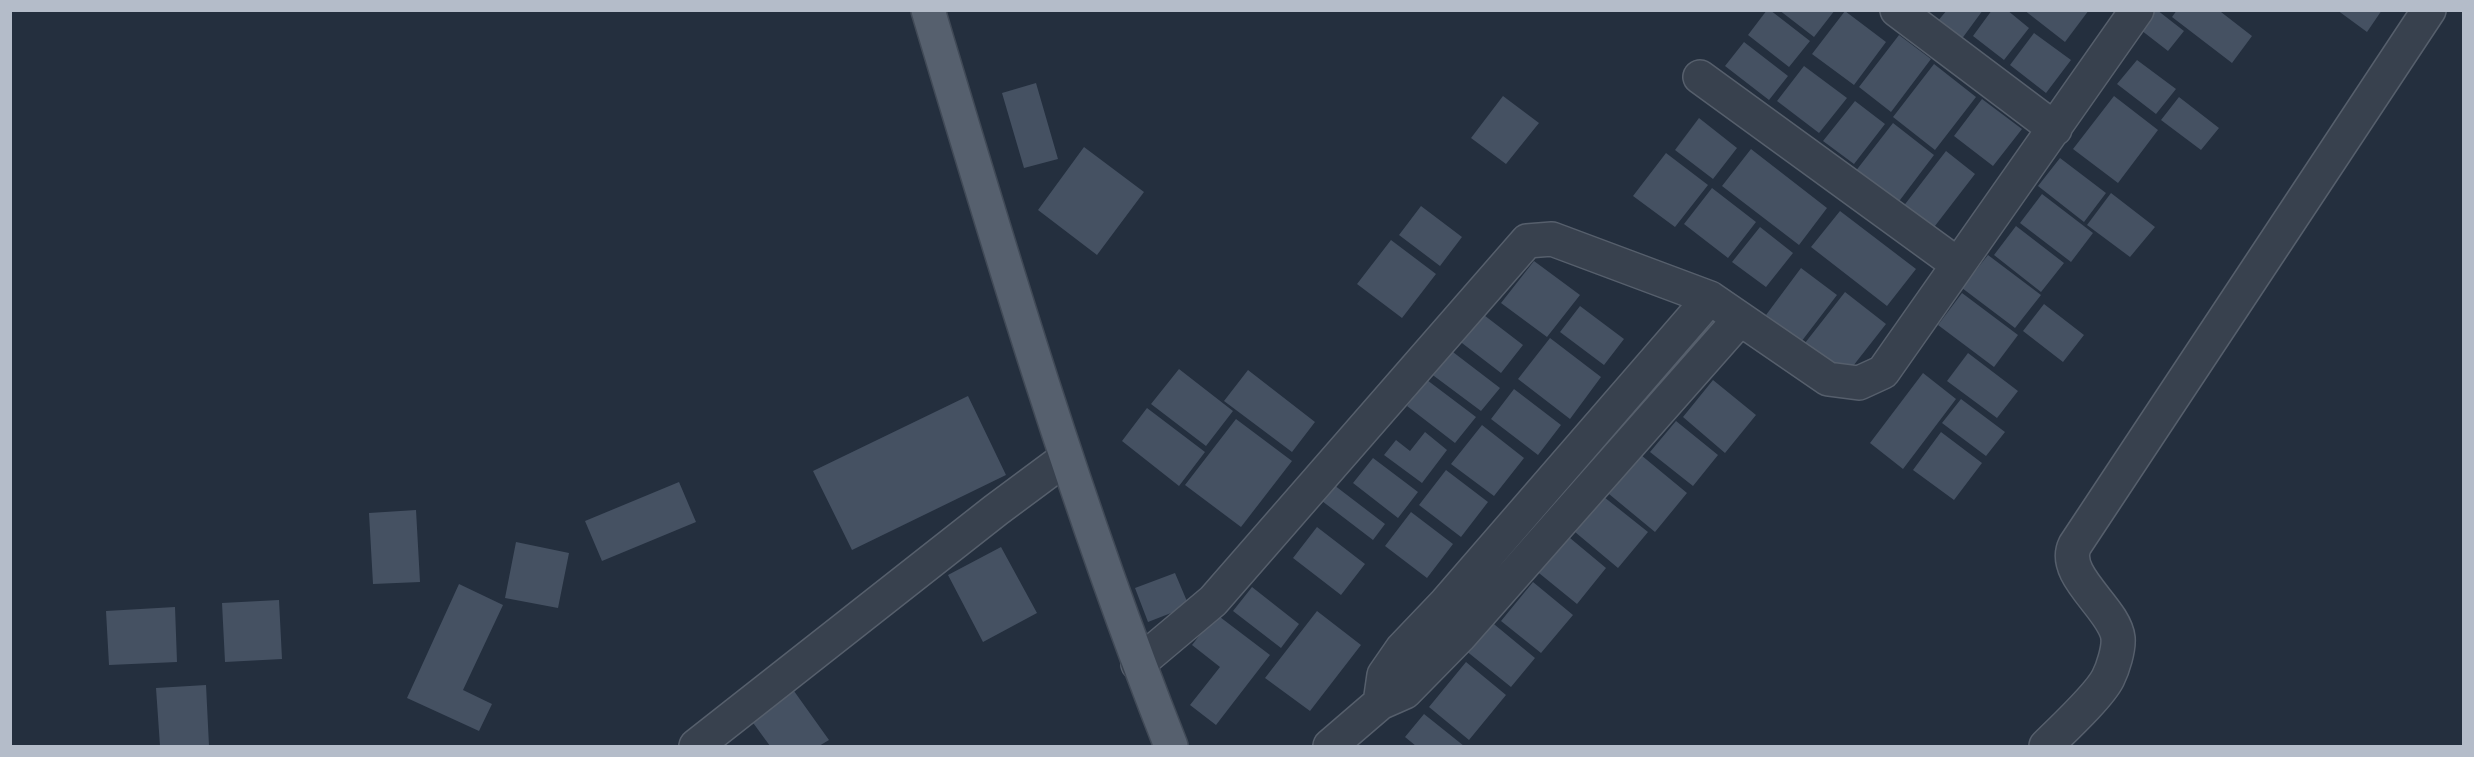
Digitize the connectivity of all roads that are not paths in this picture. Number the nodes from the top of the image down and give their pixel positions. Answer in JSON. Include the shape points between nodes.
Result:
{"nodes":[{"id":1,"x":928,"y":10,"type":"edge"},
{"id":2,"x":1897,"y":10,"type":"edge"},
{"id":3,"x":2137,"y":10,"type":"edge"},
{"id":4,"x":2429,"y":10,"type":"edge"},
{"id":5,"x":1700,"y":77,"type":"dead end"},
{"id":6,"x":2055,"y":129,"type":"junction"},
{"id":7,"x":1957,"y":264,"type":"junction"},
{"id":8,"x":1710,"y":298,"type":"junction"},
{"id":9,"x":1739,"y":320,"type":"junction"},
{"id":10,"x":1066,"y":458,"type":"junction"},
{"id":11,"x":1138,"y":664,"type":"junction"},
{"id":12,"x":1380,"y":703,"type":"junction"},
{"id":13,"x":696,"y":747,"type":"edge"},
{"id":14,"x":1170,"y":747,"type":"edge"},
{"id":15,"x":1330,"y":747,"type":"edge"},
{"id":16,"x":2046,"y":747,"type":"edge"}],
"edges":[{"from":1,"to":10,"type":"main road"},
{"from":2,"to":6,"type":"street"},
{"from":3,"to":6,"type":"street"},
{"from":4,"to":16,"type":"street","via":[[2075,545],[2075,569],[2116,629],[2118,645],[2105,683]]},
{"from":5,"to":7,"type":"street"},
{"from":6,"to":7,"type":"street"},
{"from":7,"to":9,"type":"street","via":[[1883,372],[1859,383],[1828,380]]},
{"from":8,"to":9,"type":"street"},
{"from":8,"to":11,"type":"street","via":[[1552,239],[1527,241],[1213,601]]},
{"from":8,"to":12,"type":"street","via":[[1402,649],[1384,675]]},
{"from":9,"to":12,"type":"street","via":[[1459,637],[1405,692]]},
{"from":10,"to":11,"type":"main road"},
{"from":10,"to":13,"type":"street"},
{"from":11,"to":14,"type":"main road"},
{"from":12,"to":15,"type":"street"}]}
